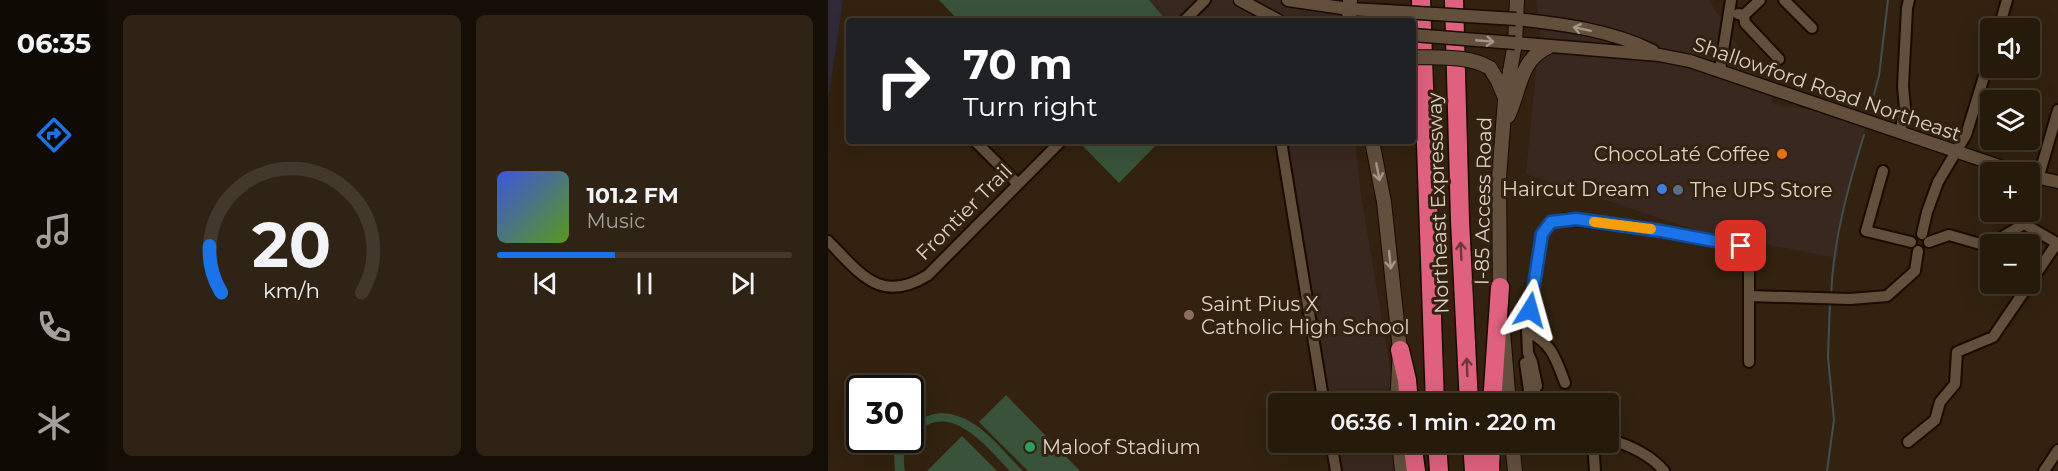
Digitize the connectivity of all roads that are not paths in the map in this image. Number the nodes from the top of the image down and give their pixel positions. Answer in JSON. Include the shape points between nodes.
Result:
{"nodes":[{"id":1,"x":1205,"y":0,"type":"edge"},
{"id":2,"x":1239,"y":0,"type":"edge"},
{"id":3,"x":1288,"y":0,"type":"edge"},
{"id":4,"x":1421,"y":0,"type":"edge"},
{"id":5,"x":1454,"y":0,"type":"edge"},
{"id":6,"x":1517,"y":0,"type":"edge"},
{"id":7,"x":1731,"y":0,"type":"edge"},
{"id":8,"x":1760,"y":0,"type":"edge"},
{"id":9,"x":1784,"y":0,"type":"edge"},
{"id":10,"x":1909,"y":0,"type":"edge"},
{"id":11,"x":2007,"y":0,"type":"edge"},
{"id":12,"x":1349,"y":10,"type":"edge"},
{"id":13,"x":1729,"y":12,"type":"junction"},
{"id":14,"x":1744,"y":15,"type":"junction"},
{"id":15,"x":1187,"y":18,"type":"edge"},
{"id":16,"x":1274,"y":18,"type":"edge"},
{"id":17,"x":2002,"y":18,"type":"edge"},
{"id":18,"x":1516,"y":19,"type":"junction"},
{"id":19,"x":1812,"y":28,"type":"dead end"},
{"id":20,"x":1416,"y":35,"type":"edge"},
{"id":21,"x":1515,"y":43,"type":"junction"},
{"id":22,"x":1548,"y":47,"type":"junction"},
{"id":23,"x":1659,"y":55,"type":"junction"},
{"id":24,"x":1416,"y":57,"type":"edge"},
{"id":25,"x":1779,"y":59,"type":"dead end"},
{"id":26,"x":1720,"y":70,"type":"junction"},
{"id":27,"x":1984,"y":78,"type":"edge"},
{"id":28,"x":1505,"y":100,"type":"junction"},
{"id":29,"x":2058,"y":110,"type":"edge"},
{"id":30,"x":1504,"y":123,"type":"junction"},
{"id":31,"x":1900,"y":133,"type":"junction"},
{"id":32,"x":978,"y":144,"type":"edge"},
{"id":33,"x":1058,"y":144,"type":"edge"},
{"id":34,"x":1281,"y":144,"type":"edge"},
{"id":35,"x":1373,"y":144,"type":"edge"},
{"id":36,"x":1956,"y":152,"type":"junction"},
{"id":37,"x":1986,"y":162,"type":"edge"},
{"id":38,"x":2039,"y":162,"type":"edge"},
{"id":39,"x":1883,"y":171,"type":"dead end"},
{"id":40,"x":2040,"y":178,"type":"edge"},
{"id":41,"x":2058,"y":182,"type":"edge"},
{"id":42,"x":1017,"y":183,"type":"junction"},
{"id":43,"x":1925,"y":233,"type":"junction"},
{"id":44,"x":828,"y":241,"type":"edge"},
{"id":45,"x":1915,"y":246,"type":"junction"},
{"id":46,"x":1500,"y":287,"type":"joint"},
{"id":47,"x":1749,"y":296,"type":"junction"},
{"id":48,"x":1527,"y":331,"type":"junction"},
{"id":49,"x":1400,"y":350,"type":"junction"},
{"id":50,"x":1749,"y":362,"type":"dead end"},
{"id":51,"x":1534,"y":371,"type":"junction"},
{"id":52,"x":1565,"y":383,"type":"dead end"},
{"id":53,"x":1322,"y":393,"type":"edge"},
{"id":54,"x":1398,"y":393,"type":"edge"},
{"id":55,"x":1408,"y":393,"type":"edge"},
{"id":56,"x":1435,"y":393,"type":"edge"},
{"id":57,"x":1468,"y":393,"type":"edge"},
{"id":58,"x":1504,"y":393,"type":"edge"},
{"id":59,"x":1528,"y":393,"type":"edge"},
{"id":60,"x":1533,"y":393,"type":"edge"},
{"id":61,"x":1619,"y":442,"type":"edge"},
{"id":62,"x":1908,"y":442,"type":"dead end"},
{"id":63,"x":2058,"y":450,"type":"edge"},
{"id":64,"x":1333,"y":453,"type":"edge"},
{"id":65,"x":1400,"y":453,"type":"edge"},
{"id":66,"x":1414,"y":453,"type":"edge"},
{"id":67,"x":1438,"y":453,"type":"edge"},
{"id":68,"x":1473,"y":453,"type":"edge"},
{"id":69,"x":1491,"y":453,"type":"edge"},
{"id":70,"x":1513,"y":453,"type":"edge"},
{"id":71,"x":1594,"y":453,"type":"edge"},
{"id":72,"x":1336,"y":471,"type":"edge"},
{"id":73,"x":1402,"y":471,"type":"edge"},
{"id":74,"x":1416,"y":471,"type":"edge"},
{"id":75,"x":1439,"y":471,"type":"edge"},
{"id":76,"x":1474,"y":471,"type":"edge"},
{"id":77,"x":1490,"y":471,"type":"edge"},
{"id":78,"x":1515,"y":471,"type":"edge"},
{"id":79,"x":1595,"y":471,"type":"edge"},
{"id":80,"x":1664,"y":471,"type":"edge"},
{"id":81,"x":2044,"y":471,"type":"edge"}],
"edges":[{"from":1,"to":15,"type":"street"},
{"from":2,"to":16,"type":"street"},
{"from":3,"to":12,"type":"street","name":"Shallowford Road Northeast"},
{"from":4,"to":56,"type":"highway","name":"Northeast Expressway"},
{"from":57,"to":5,"type":"highway","name":"Northeast Expressway","one_way":true},
{"from":6,"to":18,"type":"main road","name":"I-85 Access Road"},
{"from":7,"to":13,"type":"street"},
{"from":8,"to":14,"type":"street"},
{"from":9,"to":19,"type":"street"},
{"from":10,"to":31,"type":"street","via":[[1905,108]]},
{"from":11,"to":17,"type":"street"},
{"from":12,"to":18,"type":"street","name":"Shallowford Road Northeast","bridge":true},
{"from":13,"to":14,"type":"street"},
{"from":13,"to":26,"type":"street"},
{"from":14,"to":25,"type":"street","via":[[1744,23]]},
{"from":18,"to":21,"type":"main road","name":"I-85 Access Road"},
{"from":23,"to":18,"type":"street","name":"Shallowford Road Northeast","one_way":true,"via":[[1608,34]]},
{"from":20,"to":21,"type":"street","name":"Shallowford Road Northeast","one_way":true,"bridge":true},
{"from":21,"to":22,"type":"street","name":"Shallowford Road Northeast"},
{"from":21,"to":28,"type":"main road","name":"I-85 Access Road"},
{"from":22,"to":23,"type":"street","name":"Shallowford Road Northeast"},
{"from":22,"to":30,"type":"main road","via":[[1533,56],[1525,67]]},
{"from":23,"to":26,"type":"street","name":"Shallowford Road Northeast"},
{"from":24,"to":28,"type":"main road","bridge":true,"via":[[1481,63],[1490,68]]},
{"from":26,"to":31,"type":"street","name":"Shallowford Road Northeast"},
{"from":27,"to":36,"type":"street","via":[[1966,135]]},
{"from":28,"to":30,"type":"main road","name":"I-85 Access Road"},
{"from":29,"to":38,"type":"street"},
{"from":30,"to":46,"type":"main road","name":"I-85 Access Road","via":[[1499,178]]},
{"from":31,"to":36,"type":"street","name":"Shallowford Road Northeast"},
{"from":32,"to":42,"type":"street"},
{"from":33,"to":42,"type":"street","name":"Frontier Trail"},
{"from":34,"to":53,"type":"street"},
{"from":35,"to":49,"type":"main road","one_way":true,"via":[[1384,202]]},
{"from":36,"to":37,"type":"street","name":"Shallowford Road Northeast"},
{"from":36,"to":43,"type":"street","via":[[1938,182]]},
{"from":39,"to":45,"type":"street","via":[[1866,231]]},
{"from":40,"to":41,"type":"street"},
{"from":42,"to":44,"type":"street","name":"Frontier Trail","via":[[928,275],[904,287],[890,288],[869,280]]},
{"from":43,"to":45,"type":"street","via":[[1924,249]]},
{"from":43,"to":62,"type":"street","via":[[1987,246],[2024,224],[2057,243],[1993,337],[1952,353],[1955,384],[1940,402],[1935,420]]},
{"from":45,"to":47,"type":"street","via":[[1915,271],[1887,296]]},
{"from":46,"to":58,"type":"highway"},
{"from":47,"to":48,"type":"street","via":[[1749,255],[1741,246],[1566,219],[1551,222],[1542,234]]},
{"from":47,"to":50,"type":"street"},
{"from":48,"to":51,"type":"street"},
{"from":48,"to":52,"type":"street","via":[[1553,352]]},
{"from":49,"to":54,"type":"main road"},
{"from":49,"to":55,"type":"highway"},
{"from":51,"to":59,"type":"street"},
{"from":51,"to":60,"type":"street","via":[[1537,386]]},
{"from":61,"to":80,"type":"street","via":[[1656,461]]},
{"from":63,"to":81,"type":"street"},
{"from":64,"to":72,"type":"street"},
{"from":65,"to":73,"type":"main road"},
{"from":66,"to":74,"type":"highway"},
{"from":67,"to":75,"type":"highway"},
{"from":68,"to":76,"type":"highway"},
{"from":69,"to":77,"type":"highway"},
{"from":70,"to":78,"type":"main road"},
{"from":71,"to":79,"type":"street"}]}
